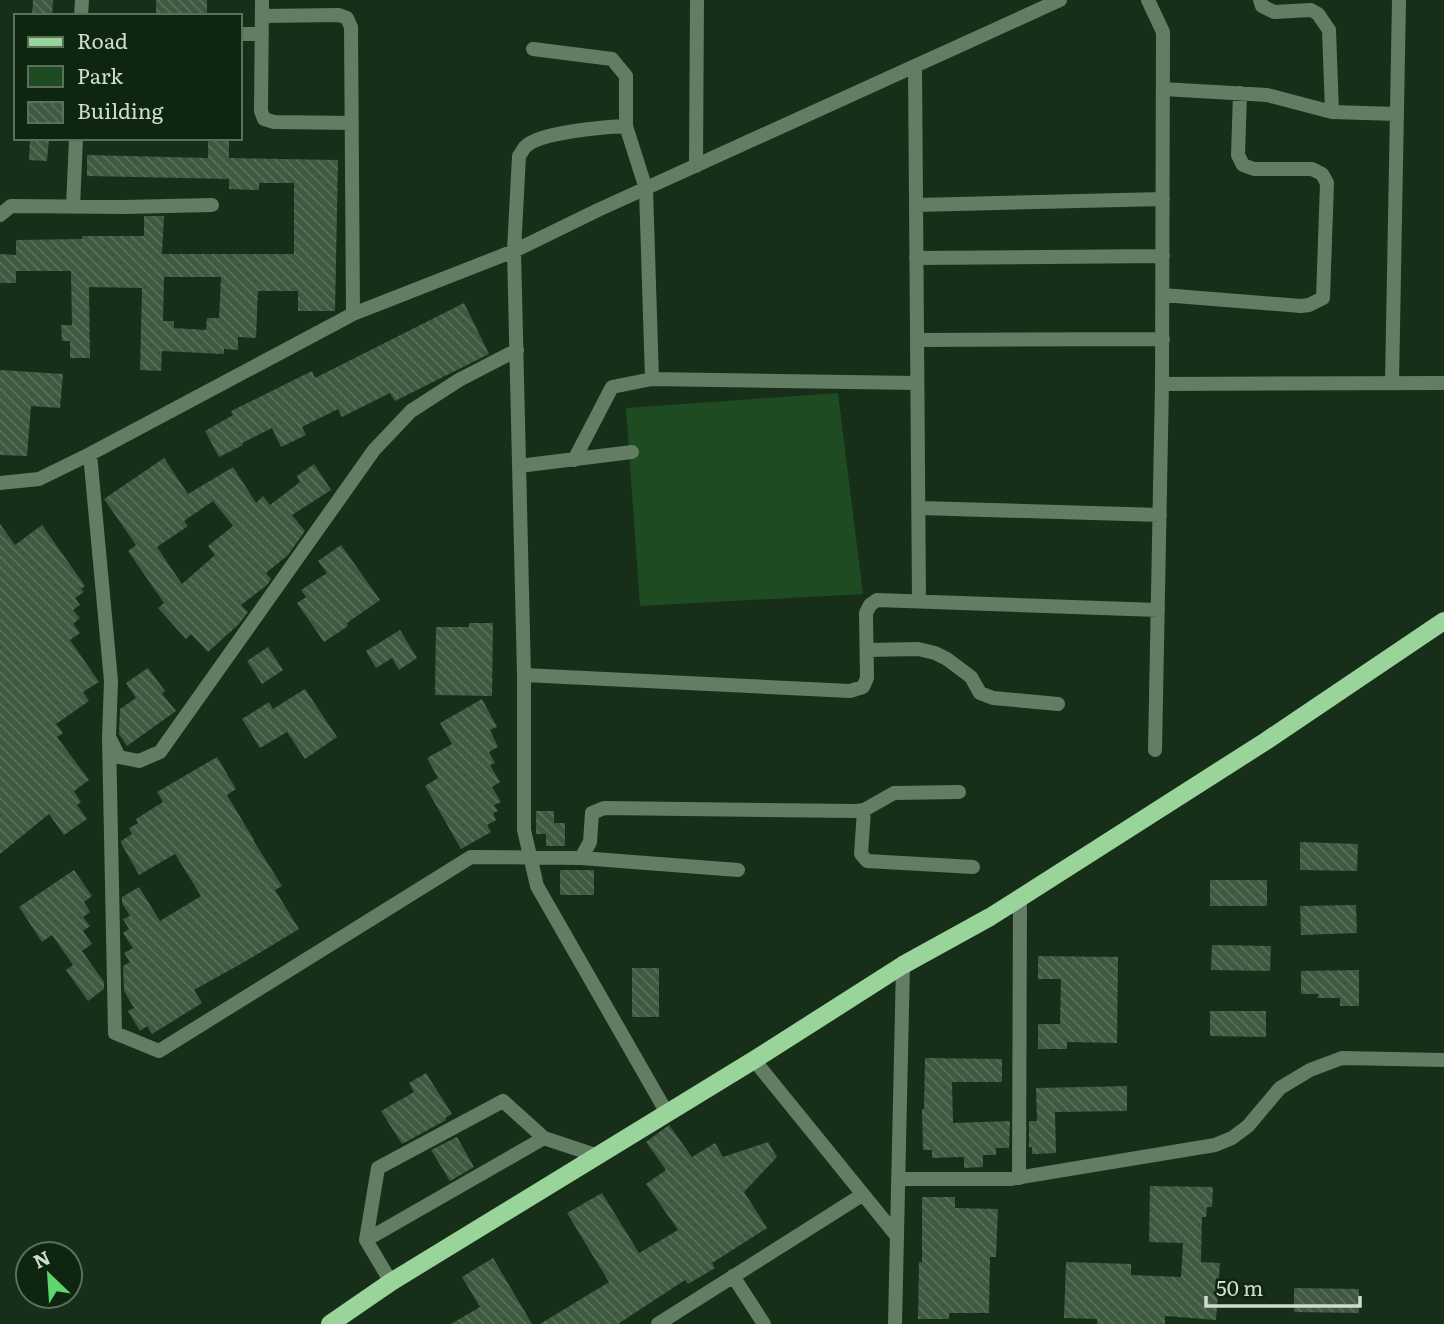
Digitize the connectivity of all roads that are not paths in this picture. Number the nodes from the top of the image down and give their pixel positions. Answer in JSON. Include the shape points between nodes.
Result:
{"nodes":[{"id":1,"x":262,"y":0,"type":"edge"},
{"id":2,"x":696,"y":0,"type":"edge"},
{"id":3,"x":1059,"y":0,"type":"edge"},
{"id":4,"x":1148,"y":0,"type":"edge"},
{"id":5,"x":1260,"y":0,"type":"edge"},
{"id":6,"x":1399,"y":0,"type":"edge"},
{"id":7,"x":262,"y":16,"type":"junction"},
{"id":8,"x":242,"y":34,"type":"edge"},
{"id":9,"x":262,"y":34,"type":"junction"},
{"id":10,"x":533,"y":49,"type":"dead end"},
{"id":11,"x":915,"y":66,"type":"junction"},
{"id":12,"x":1163,"y":89,"type":"junction"},
{"id":13,"x":1240,"y":93,"type":"junction"},
{"id":14,"x":1332,"y":112,"type":"junction"},
{"id":15,"x":1397,"y":114,"type":"junction"},
{"id":16,"x":352,"y":123,"type":"junction"},
{"id":17,"x":626,"y":125,"type":"junction"},
{"id":18,"x":76,"y":140,"type":"edge"},
{"id":19,"x":696,"y":166,"type":"junction"},
{"id":20,"x":646,"y":189,"type":"junction"},
{"id":21,"x":1163,"y":199,"type":"junction"},
{"id":22,"x":212,"y":205,"type":"dead end"},
{"id":23,"x":916,"y":205,"type":"junction"},
{"id":24,"x":74,"y":207,"type":"junction"},
{"id":25,"x":0,"y":215,"type":"edge"},
{"id":26,"x":514,"y":251,"type":"junction"},
{"id":27,"x":1163,"y":256,"type":"junction"},
{"id":28,"x":916,"y":258,"type":"junction"},
{"id":29,"x":1163,"y":295,"type":"junction"},
{"id":30,"x":353,"y":314,"type":"junction"},
{"id":31,"x":1163,"y":338,"type":"junction"},
{"id":32,"x":917,"y":340,"type":"junction"},
{"id":33,"x":517,"y":350,"type":"junction"},
{"id":34,"x":652,"y":379,"type":"junction"},
{"id":35,"x":917,"y":383,"type":"junction"},
{"id":36,"x":1392,"y":383,"type":"junction"},
{"id":37,"x":1444,"y":383,"type":"edge"},
{"id":38,"x":1163,"y":384,"type":"junction"},
{"id":39,"x":632,"y":452,"type":"dead end"},
{"id":40,"x":90,"y":454,"type":"junction"},
{"id":41,"x":575,"y":460,"type":"junction"},
{"id":42,"x":519,"y":466,"type":"junction"},
{"id":43,"x":0,"y":483,"type":"edge"},
{"id":44,"x":919,"y":508,"type":"junction"},
{"id":45,"x":1160,"y":515,"type":"junction"},
{"id":46,"x":919,"y":601,"type":"junction"},
{"id":47,"x":1158,"y":610,"type":"junction"},
{"id":48,"x":1444,"y":621,"type":"edge"},
{"id":49,"x":867,"y":650,"type":"junction"},
{"id":50,"x":524,"y":675,"type":"junction"},
{"id":51,"x":1058,"y":704,"type":"dead end"},
{"id":52,"x":109,"y":737,"type":"junction"},
{"id":53,"x":1155,"y":750,"type":"dead end"},
{"id":54,"x":959,"y":792,"type":"dead end"},
{"id":55,"x":864,"y":810,"type":"junction"},
{"id":56,"x":581,"y":858,"type":"junction"},
{"id":57,"x":530,"y":859,"type":"junction"},
{"id":58,"x":973,"y":867,"type":"dead end"},
{"id":59,"x":738,"y":870,"type":"dead end"},
{"id":60,"x":1020,"y":898,"type":"junction"},
{"id":61,"x":903,"y":965,"type":"junction"},
{"id":62,"x":754,"y":1060,"type":"junction"},
{"id":63,"x":1444,"y":1060,"type":"edge"},
{"id":64,"x":667,"y":1113,"type":"junction"},
{"id":65,"x":544,"y":1138,"type":"junction"},
{"id":66,"x":598,"y":1156,"type":"junction"},
{"id":67,"x":1019,"y":1178,"type":"junction"},
{"id":68,"x":898,"y":1179,"type":"junction"},
{"id":69,"x":862,"y":1195,"type":"junction"},
{"id":70,"x":896,"y":1235,"type":"junction"},
{"id":71,"x":366,"y":1240,"type":"junction"},
{"id":72,"x":733,"y":1276,"type":"junction"},
{"id":73,"x":391,"y":1282,"type":"junction"},
{"id":74,"x":331,"y":1324,"type":"edge"},
{"id":75,"x":658,"y":1324,"type":"edge"},
{"id":76,"x":764,"y":1324,"type":"edge"},
{"id":77,"x":895,"y":1324,"type":"edge"}],
"edges":[{"from":1,"to":7,"type":"street"},
{"from":2,"to":19,"type":"street"},
{"from":3,"to":11,"type":"street"},
{"from":4,"to":12,"type":"street","via":[[1163,32]]},
{"from":5,"to":14,"type":"street","via":[[1274,12],[1311,10],[1329,30]]},
{"from":6,"to":15,"type":"street"},
{"from":7,"to":9,"type":"street"},
{"from":7,"to":16,"type":"street","via":[[347,18],[351,27]]},
{"from":8,"to":9,"type":"street"},
{"from":9,"to":16,"type":"street","via":[[264,119]]},
{"from":10,"to":17,"type":"street","via":[[612,59],[626,76]]},
{"from":11,"to":19,"type":"street"},
{"from":11,"to":23,"type":"street"},
{"from":12,"to":13,"type":"street"},
{"from":12,"to":21,"type":"street"},
{"from":13,"to":14,"type":"street","via":[[1267,95]]},
{"from":13,"to":29,"type":"street","via":[[1238,155],[1243,165],[1312,169],[1327,183],[1323,298],[1301,306]]},
{"from":14,"to":15,"type":"street"},
{"from":15,"to":36,"type":"street"},
{"from":16,"to":30,"type":"street"},
{"from":17,"to":20,"type":"street"},
{"from":17,"to":26,"type":"street","via":[[578,130],[524,147],[519,156]]},
{"from":18,"to":24,"type":"street"},
{"from":19,"to":20,"type":"street"},
{"from":20,"to":26,"type":"street"},
{"from":20,"to":34,"type":"street"},
{"from":21,"to":23,"type":"street"},
{"from":21,"to":27,"type":"street"},
{"from":22,"to":24,"type":"street"},
{"from":23,"to":28,"type":"street"},
{"from":24,"to":25,"type":"street","via":[[11,206]]},
{"from":26,"to":30,"type":"street"},
{"from":26,"to":33,"type":"street"},
{"from":27,"to":28,"type":"street"},
{"from":27,"to":29,"type":"street"},
{"from":28,"to":32,"type":"street"},
{"from":29,"to":31,"type":"street"},
{"from":30,"to":40,"type":"street"},
{"from":31,"to":32,"type":"street"},
{"from":31,"to":38,"type":"street"},
{"from":32,"to":35,"type":"street"},
{"from":33,"to":42,"type":"street"},
{"from":33,"to":52,"type":"street","via":[[411,411],[374,450],[160,751],[139,761],[119,758]]},
{"from":34,"to":35,"type":"street"},
{"from":34,"to":41,"type":"street","via":[[612,387]]},
{"from":35,"to":44,"type":"street"},
{"from":36,"to":37,"type":"street"},
{"from":36,"to":38,"type":"street"},
{"from":38,"to":45,"type":"street"},
{"from":39,"to":41,"type":"street"},
{"from":40,"to":43,"type":"street","via":[[39,479]]},
{"from":40,"to":52,"type":"street","via":[[111,681]]},
{"from":41,"to":42,"type":"street"},
{"from":42,"to":50,"type":"street"},
{"from":44,"to":45,"type":"street"},
{"from":44,"to":46,"type":"street"},
{"from":45,"to":47,"type":"street"},
{"from":46,"to":47,"type":"street"},
{"from":46,"to":49,"type":"street","via":[[877,600],[870,605]]},
{"from":47,"to":53,"type":"street"},
{"from":48,"to":60,"type":"main road"},
{"from":49,"to":50,"type":"street","via":[[867,678],[863,687],[850,691]]},
{"from":49,"to":51,"type":"street","via":[[935,653],[971,677],[980,693]]},
{"from":50,"to":57,"type":"street","via":[[524,830]]},
{"from":52,"to":57,"type":"street","via":[[115,1033],[159,1051],[471,858]]},
{"from":54,"to":55,"type":"street","via":[[894,793]]},
{"from":55,"to":56,"type":"street","via":[[604,808],[592,813],[590,842]]},
{"from":55,"to":58,"type":"street","via":[[861,854],[867,861]]},
{"from":56,"to":57,"type":"street"},
{"from":56,"to":59,"type":"street"},
{"from":57,"to":64,"type":"street","via":[[537,887]]},
{"from":60,"to":61,"type":"main road"},
{"from":60,"to":67,"type":"street"},
{"from":61,"to":62,"type":"main road"},
{"from":61,"to":68,"type":"street"},
{"from":62,"to":64,"type":"main road"},
{"from":62,"to":69,"type":"street"},
{"from":63,"to":67,"type":"street","via":[[1342,1058],[1280,1088],[1248,1126],[1215,1145]]},
{"from":64,"to":66,"type":"main road"},
{"from":65,"to":66,"type":"street"},
{"from":65,"to":71,"type":"street"},
{"from":65,"to":71,"type":"street","via":[[503,1101],[379,1168]]},
{"from":66,"to":73,"type":"main road"},
{"from":67,"to":68,"type":"street"},
{"from":68,"to":70,"type":"street"},
{"from":69,"to":70,"type":"street"},
{"from":69,"to":72,"type":"street"},
{"from":70,"to":77,"type":"street"},
{"from":71,"to":73,"type":"street"},
{"from":72,"to":75,"type":"street"},
{"from":72,"to":76,"type":"street"},
{"from":73,"to":74,"type":"main road"}]}
